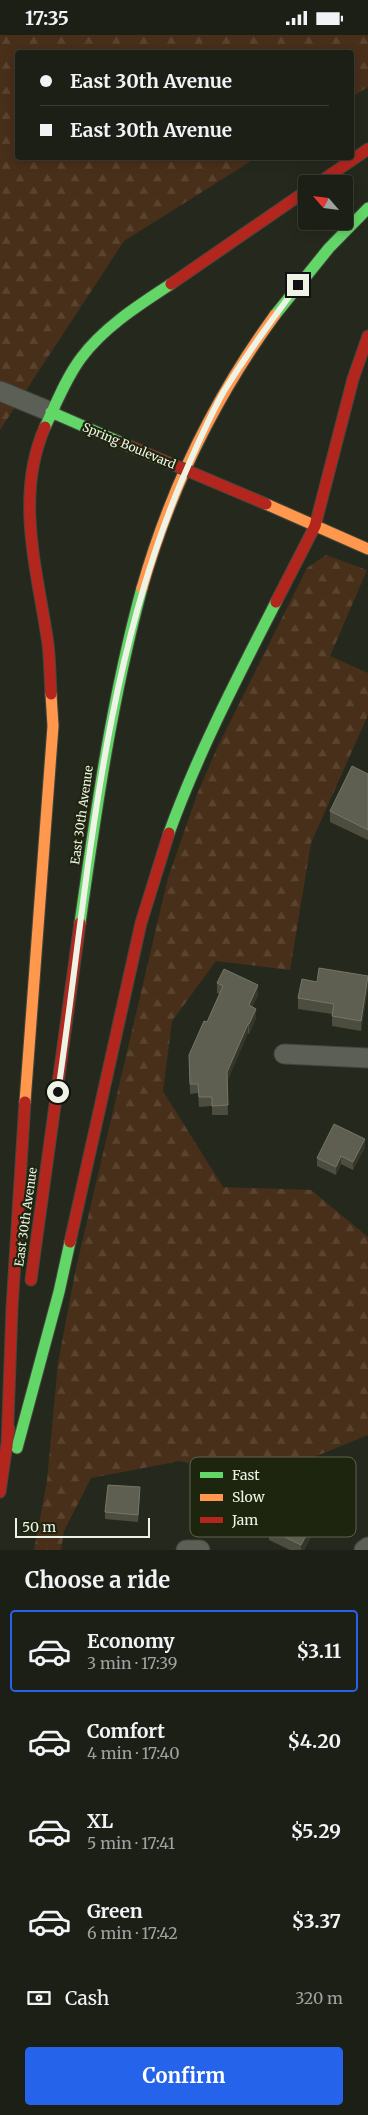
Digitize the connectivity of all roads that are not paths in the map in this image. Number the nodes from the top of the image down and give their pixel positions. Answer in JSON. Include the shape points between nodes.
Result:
{"nodes":[{"id":1,"x":368,"y":149,"type":"edge"},
{"id":2,"x":354,"y":159,"type":"edge"},
{"id":3,"x":352,"y":160,"type":"edge"},
{"id":4,"x":330,"y":175,"type":"edge"},
{"id":5,"x":298,"y":197,"type":"edge"},
{"id":6,"x":368,"y":208,"type":"edge"},
{"id":7,"x":368,"y":336,"type":"edge"},
{"id":8,"x":0,"y":391,"type":"edge"},
{"id":9,"x":52,"y":412,"type":"junction"},
{"id":10,"x":315,"y":526,"type":"junction"},
{"id":11,"x":368,"y":549,"type":"edge"},
{"id":12,"x":284,"y":1054,"type":"dead end"},
{"id":13,"x":368,"y":1058,"type":"edge"},
{"id":14,"x":29,"y":1289,"type":"dead end"},
{"id":15,"x":22,"y":1339,"type":"dead end"},
{"id":16,"x":6,"y":1447,"type":"junction"},
{"id":17,"x":0,"y":1492,"type":"edge"},
{"id":18,"x":0,"y":1505,"type":"edge"},
{"id":19,"x":368,"y":1547,"type":"edge"},
{"id":20,"x":186,"y":1550,"type":"edge"},
{"id":21,"x":200,"y":1550,"type":"edge"},
{"id":22,"x":364,"y":1550,"type":"edge"}],
"edges":[{"from":1,"to":2,"type":"main road"},
{"from":3,"to":4,"type":"main road"},
{"from":5,"to":9,"type":"main road","via":[[104,333],[81,358]]},
{"from":6,"to":14,"type":"main road","name":"East 30th Avenue","via":[[310,270],[263,331],[224,392],[197,444],[144,582],[110,725],[96,808]]},
{"from":7,"to":10,"type":"main road","via":[[353,379]]},
{"from":8,"to":9,"type":"street","name":"Spring Boulevard"},
{"from":9,"to":10,"type":"main road","name":"Spring Boulevard","bridge":true},
{"from":9,"to":16,"type":"main road","via":[[40,439],[31,476],[29,524],[48,647],[53,727],[24,1120]]},
{"from":10,"to":11,"type":"main road","name":"Spring Boulevard"},
{"from":10,"to":18,"type":"main road","via":[[219,714],[188,781],[162,852],[141,923],[59,1292]]},
{"from":12,"to":13,"type":"street"},
{"from":15,"to":16,"type":"main road"},
{"from":16,"to":17,"type":"main road"},
{"from":19,"to":22,"type":"street"},
{"from":20,"to":21,"type":"street"}]}
